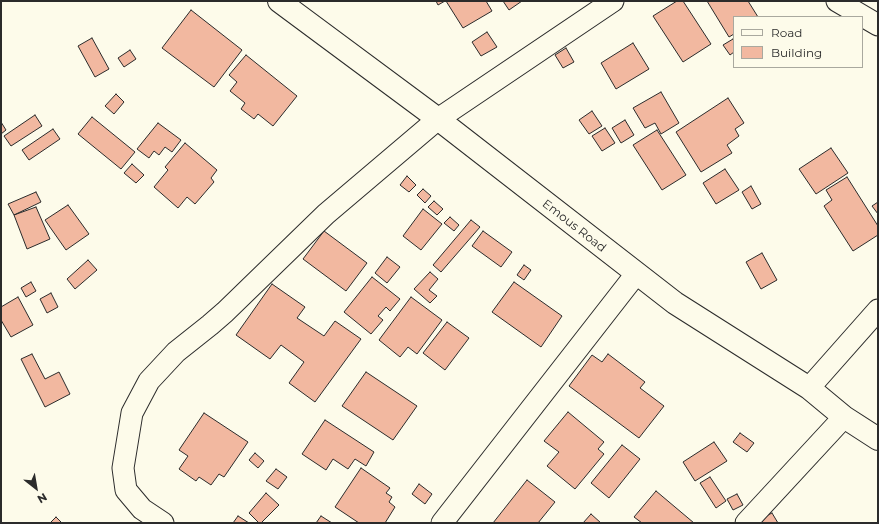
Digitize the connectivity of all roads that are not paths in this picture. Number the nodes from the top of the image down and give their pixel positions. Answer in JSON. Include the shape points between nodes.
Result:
{"nodes":[{"id":1,"x":279,"y":1,"type":"edge"},
{"id":2,"x":613,"y":1,"type":"edge"},
{"id":3,"x":837,"y":1,"type":"edge"},
{"id":4,"x":863,"y":16,"type":"edge"},
{"id":5,"x":863,"y":16,"type":"edge"},
{"id":6,"x":878,"y":25,"type":"edge"},
{"id":7,"x":438,"y":119,"type":"junction"},
{"id":8,"x":636,"y":274,"type":"junction"},
{"id":9,"x":878,"y":310,"type":"edge"},
{"id":10,"x":808,"y":388,"type":"junction"},
{"id":11,"x":844,"y":417,"type":"junction"},
{"id":12,"x":878,"y":439,"type":"edge"},
{"id":13,"x":163,"y":523,"type":"edge"},
{"id":14,"x":442,"y":523,"type":"edge"},
{"id":15,"x":746,"y":523,"type":"edge"}],
"edges":[{"from":1,"to":7,"type":"street","name":"Emous Road"},
{"from":2,"to":7,"type":"street"},
{"from":3,"to":5,"type":"street"},
{"from":4,"to":6,"type":"street"},
{"from":7,"to":8,"type":"street","name":"Emous Road"},
{"from":7,"to":13,"type":"street","via":[[326,214],[225,312],[176,352],[149,381],[132,413],[123,468],[126,490],[142,508]]},
{"from":8,"to":10,"type":"street","name":"Emous Road","via":[[675,303]]},
{"from":8,"to":14,"type":"street"},
{"from":9,"to":10,"type":"street"},
{"from":10,"to":11,"type":"street","name":"Emous Road"},
{"from":11,"to":12,"type":"street","name":"Emous Road"},
{"from":11,"to":15,"type":"street"}]}
